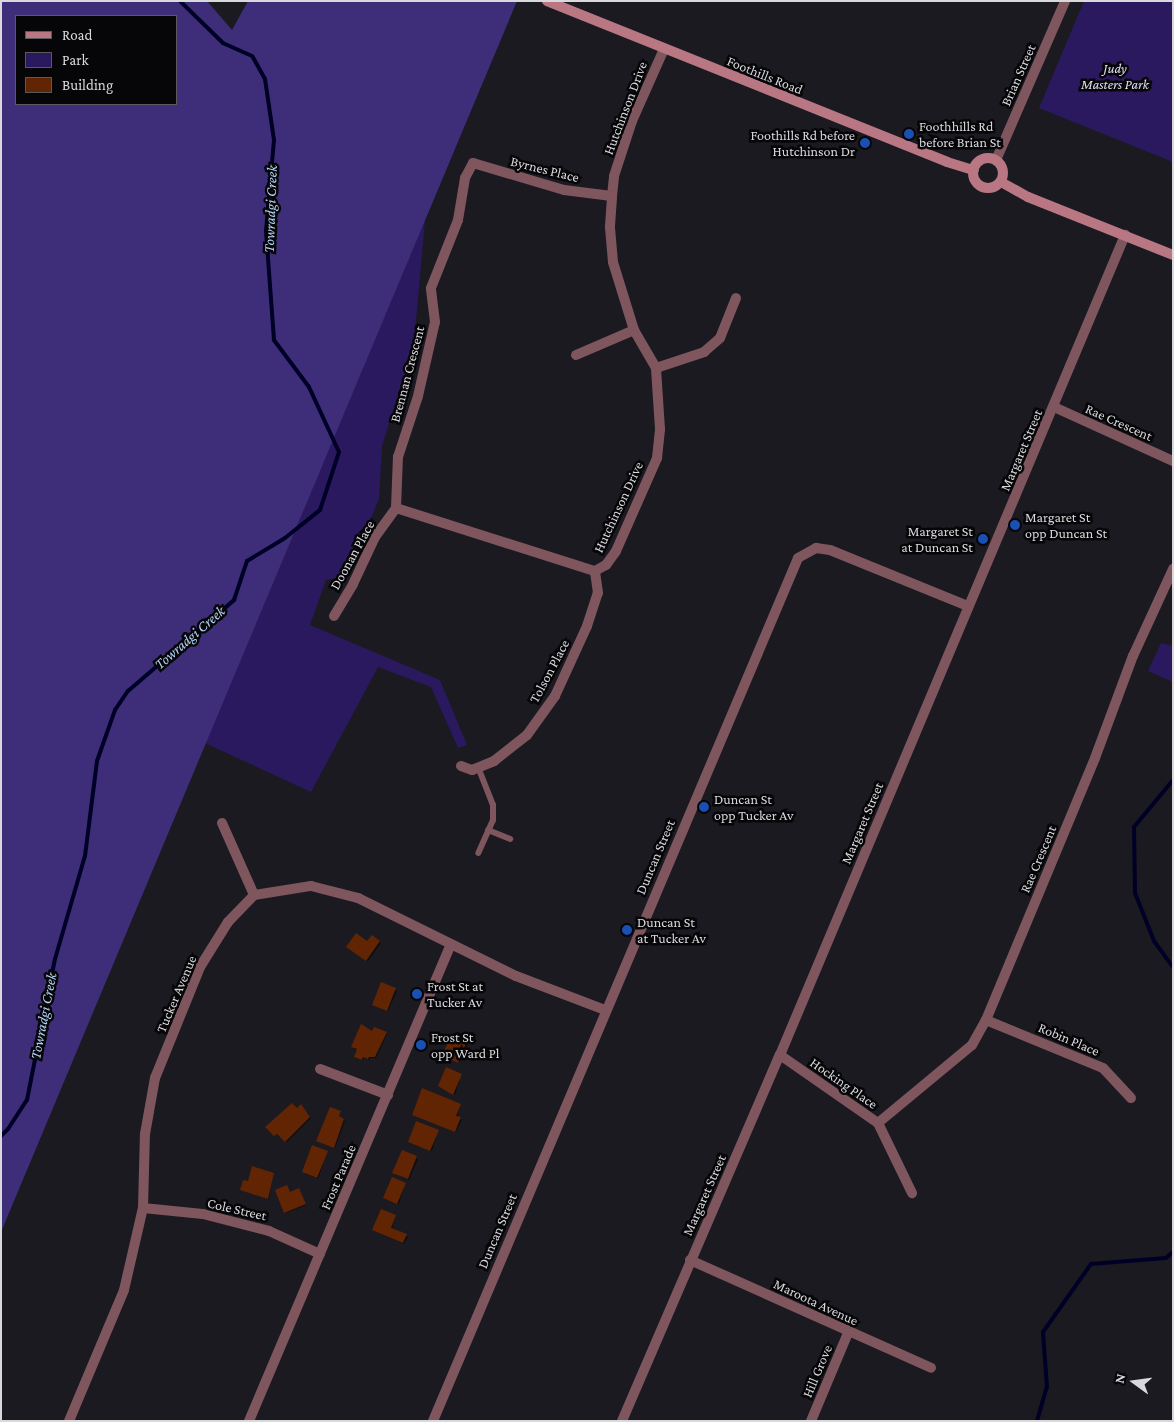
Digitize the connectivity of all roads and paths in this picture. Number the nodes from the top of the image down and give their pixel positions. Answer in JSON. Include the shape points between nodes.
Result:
{"nodes":[{"id":1,"x":547,"y":1,"type":"edge"},
{"id":2,"x":1065,"y":1,"type":"edge"},
{"id":3,"x":664,"y":49,"type":"junction"},
{"id":4,"x":996,"y":160,"type":"junction"},
{"id":5,"x":473,"y":164,"type":"joint"},
{"id":6,"x":974,"y":170,"type":"junction"},
{"id":7,"x":1001,"y":182,"type":"junction"},
{"id":8,"x":612,"y":196,"type":"junction"},
{"id":9,"x":1125,"y":235,"type":"junction"},
{"id":10,"x":1173,"y":255,"type":"edge"},
{"id":11,"x":736,"y":298,"type":"dead end"},
{"id":12,"x":634,"y":330,"type":"junction"},
{"id":13,"x":576,"y":355,"type":"dead end"},
{"id":14,"x":656,"y":368,"type":"junction"},
{"id":15,"x":1054,"y":407,"type":"junction"},
{"id":16,"x":1173,"y":461,"type":"edge"},
{"id":17,"x":396,"y":508,"type":"junction"},
{"id":18,"x":1173,"y":569,"type":"edge"},
{"id":19,"x":595,"y":572,"type":"junction"},
{"id":20,"x":968,"y":606,"type":"junction"},
{"id":21,"x":334,"y":616,"type":"dead end"},
{"id":22,"x":461,"y":766,"type":"dead end"},
{"id":23,"x":478,"y":767,"type":"junction"},
{"id":24,"x":222,"y":823,"type":"dead end"},
{"id":25,"x":488,"y":830,"type":"junction"},
{"id":26,"x":510,"y":839,"type":"dead end"},
{"id":27,"x":478,"y":853,"type":"dead end"},
{"id":28,"x":254,"y":896,"type":"junction"},
{"id":29,"x":451,"y":944,"type":"junction"},
{"id":30,"x":605,"y":1010,"type":"junction"},
{"id":31,"x":986,"y":1020,"type":"junction"},
{"id":32,"x":780,"y":1055,"type":"junction"},
{"id":33,"x":320,"y":1068,"type":"dead end"},
{"id":34,"x":388,"y":1095,"type":"junction"},
{"id":35,"x":1131,"y":1098,"type":"dead end"},
{"id":36,"x":878,"y":1123,"type":"junction"},
{"id":37,"x":912,"y":1192,"type":"dead end"},
{"id":38,"x":142,"y":1208,"type":"junction"},
{"id":39,"x":320,"y":1254,"type":"junction"},
{"id":40,"x":690,"y":1260,"type":"junction"},
{"id":41,"x":848,"y":1333,"type":"junction"},
{"id":42,"x":930,"y":1368,"type":"dead end"},
{"id":43,"x":69,"y":1421,"type":"edge"},
{"id":44,"x":250,"y":1421,"type":"edge"},
{"id":45,"x":433,"y":1421,"type":"edge"},
{"id":46,"x":622,"y":1421,"type":"edge"},
{"id":47,"x":811,"y":1421,"type":"edge"}],
"edges":[{"from":1,"to":3,"type":"main road","name":"Foothills Road"},
{"from":2,"to":4,"type":"street","name":"Brian Street"},
{"from":3,"to":6,"type":"main road","name":"Foothills Road"},
{"from":3,"to":8,"type":"street","name":"Hutchinson Drive","via":[[632,121],[614,176]]},
{"from":4,"to":6,"type":"main road","via":[[980,161]]},
{"from":4,"to":7,"type":"main road","via":[[1002,169]]},
{"from":5,"to":8,"type":"street","name":"Byrnes Place","via":[[564,190]]},
{"from":5,"to":17,"type":"street","name":"Brennan Crescent","via":[[465,178],[458,220],[431,288],[435,322],[418,396],[398,457]]},
{"from":6,"to":7,"type":"main road","via":[[974,177],[981,186],[992,188]]},
{"from":7,"to":9,"type":"main road","via":[[1028,197]]},
{"from":8,"to":12,"type":"street","name":"Hutchinson Drive","via":[[613,262]]},
{"from":9,"to":10,"type":"main road"},
{"from":9,"to":15,"type":"street","name":"Margaret Street"},
{"from":11,"to":14,"type":"street","via":[[720,338],[704,352]]},
{"from":12,"to":13,"type":"street"},
{"from":12,"to":14,"type":"street","name":"Hutchinson Drive"},
{"from":14,"to":19,"type":"street","name":"Hutchinson Drive","via":[[660,429],[657,458],[616,551],[606,565]]},
{"from":15,"to":16,"type":"street","name":"Rae Crescent"},
{"from":15,"to":20,"type":"street","name":"Margaret Street"},
{"from":17,"to":19,"type":"street","name":"Hutchinson Drive"},
{"from":17,"to":21,"type":"street","name":"Doonan Place","via":[[375,537]]},
{"from":18,"to":31,"type":"street","name":"Rae Crescent","via":[[1132,656],[1094,758]]},
{"from":19,"to":23,"type":"street","name":"Tolson Place","via":[[598,593],[587,626],[555,696],[528,735],[494,761]]},
{"from":20,"to":30,"type":"street","name":"Duncan Street","via":[[830,550],[816,548],[798,558]]},
{"from":20,"to":32,"type":"street","name":"Margaret Street"},
{"from":22,"to":23,"type":"street","name":"Tolson Place","via":[[472,770]]},
{"from":23,"to":25,"type":"lane","via":[[493,805]]},
{"from":24,"to":28,"type":"street"},
{"from":25,"to":26,"type":"lane"},
{"from":25,"to":27,"type":"lane"},
{"from":28,"to":29,"type":"street","via":[[311,886],[358,898]]},
{"from":28,"to":38,"type":"street","name":"Tucker Avenue","via":[[228,922],[200,967],[155,1078],[145,1134]]},
{"from":29,"to":30,"type":"street","via":[[516,976]]},
{"from":29,"to":34,"type":"street","name":"Frost Parade"},
{"from":30,"to":45,"type":"street","name":"Duncan Street"},
{"from":31,"to":35,"type":"street","name":"Robin Place","via":[[1103,1068]]},
{"from":31,"to":36,"type":"street","name":"Rae Crescent","via":[[972,1045]]},
{"from":32,"to":36,"type":"street","name":"Hocking Place"},
{"from":32,"to":40,"type":"street","name":"Margaret Street"},
{"from":33,"to":34,"type":"street"},
{"from":34,"to":39,"type":"street","name":"Frost Parade"},
{"from":36,"to":37,"type":"street","name":"Hocking Place"},
{"from":38,"to":39,"type":"street","name":"Cole Street","via":[[203,1214],[269,1231]]},
{"from":38,"to":43,"type":"street","name":"Tucker Avenue","via":[[124,1290]]},
{"from":39,"to":44,"type":"street","name":"Frost Parade"},
{"from":40,"to":41,"type":"street","name":"Maroota Avenue"},
{"from":40,"to":46,"type":"street","name":"Margaret Street"},
{"from":41,"to":42,"type":"street","name":"Maroota Avenue"},
{"from":41,"to":47,"type":"street","name":"Hill Grove"}]}
